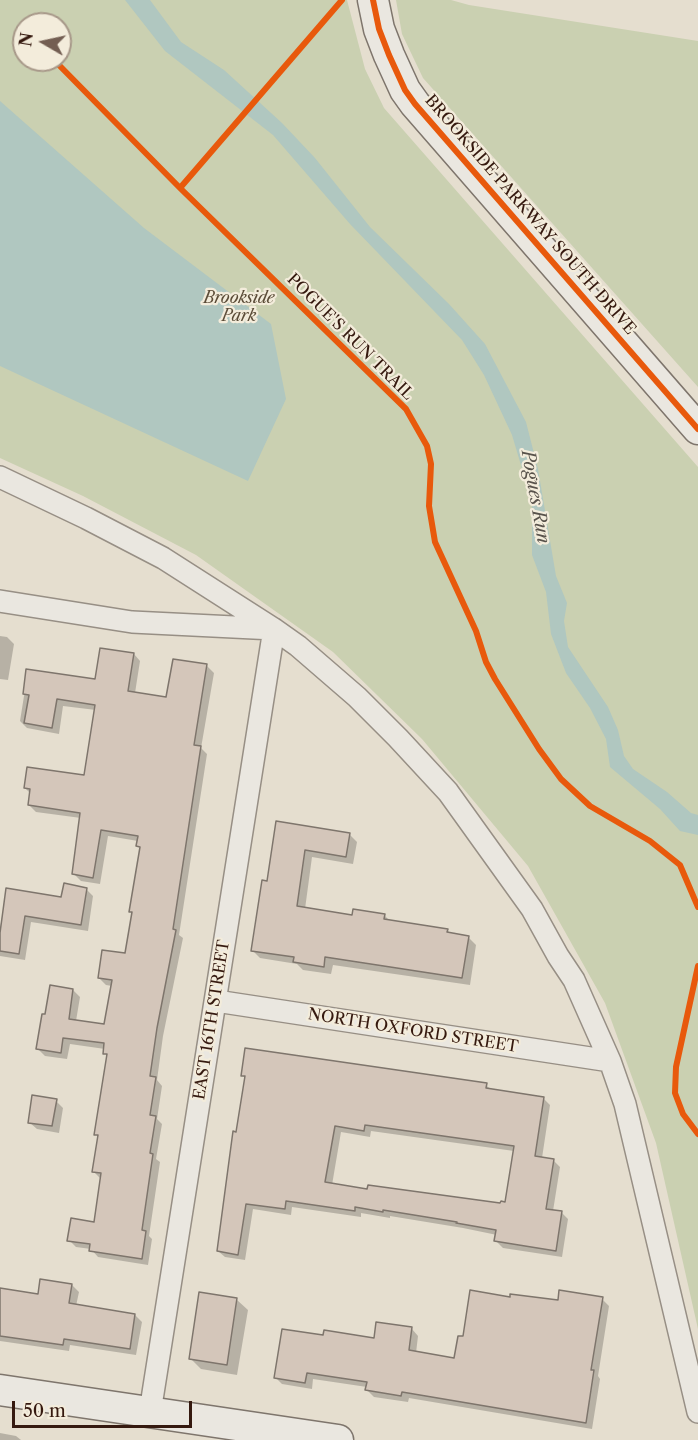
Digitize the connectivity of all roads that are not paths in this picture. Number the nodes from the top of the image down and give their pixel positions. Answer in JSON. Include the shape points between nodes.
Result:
{"nodes":[{"id":1,"x":373,"y":0,"type":"edge"},
{"id":2,"x":698,"y":429,"type":"edge"},
{"id":3,"x":0,"y":477,"type":"edge"},
{"id":4,"x":0,"y":601,"type":"edge"},
{"id":5,"x":274,"y":629,"type":"junction"},
{"id":6,"x":216,"y":1001,"type":"junction"},
{"id":7,"x":610,"y":1061,"type":"junction"},
{"id":8,"x":0,"y":1390,"type":"edge"},
{"id":9,"x":150,"y":1412,"type":"junction"},
{"id":10,"x":698,"y":1412,"type":"edge"},
{"id":11,"x":338,"y":1440,"type":"edge"}],
"edges":[{"from":1,"to":2,"type":"main road","name":"BROOKSIDE PARKWAY SOUTH DRIVE","via":[[389,55],[415,104]]},
{"from":3,"to":5,"type":"street","via":[[163,558]]},
{"from":4,"to":5,"type":"street","via":[[132,622]]},
{"from":5,"to":6,"type":"street","name":"EAST 16TH STREET"},
{"from":5,"to":7,"type":"street","via":[[357,697],[448,792],[532,909],[574,980]]},
{"from":6,"to":7,"type":"street","name":"NORTH OXFORD STREET"},
{"from":6,"to":9,"type":"street","name":"EAST 16TH STREET"},
{"from":7,"to":10,"type":"street","via":[[626,1104]]},
{"from":8,"to":9,"type":"main road"},
{"from":9,"to":11,"type":"main road"}]}
